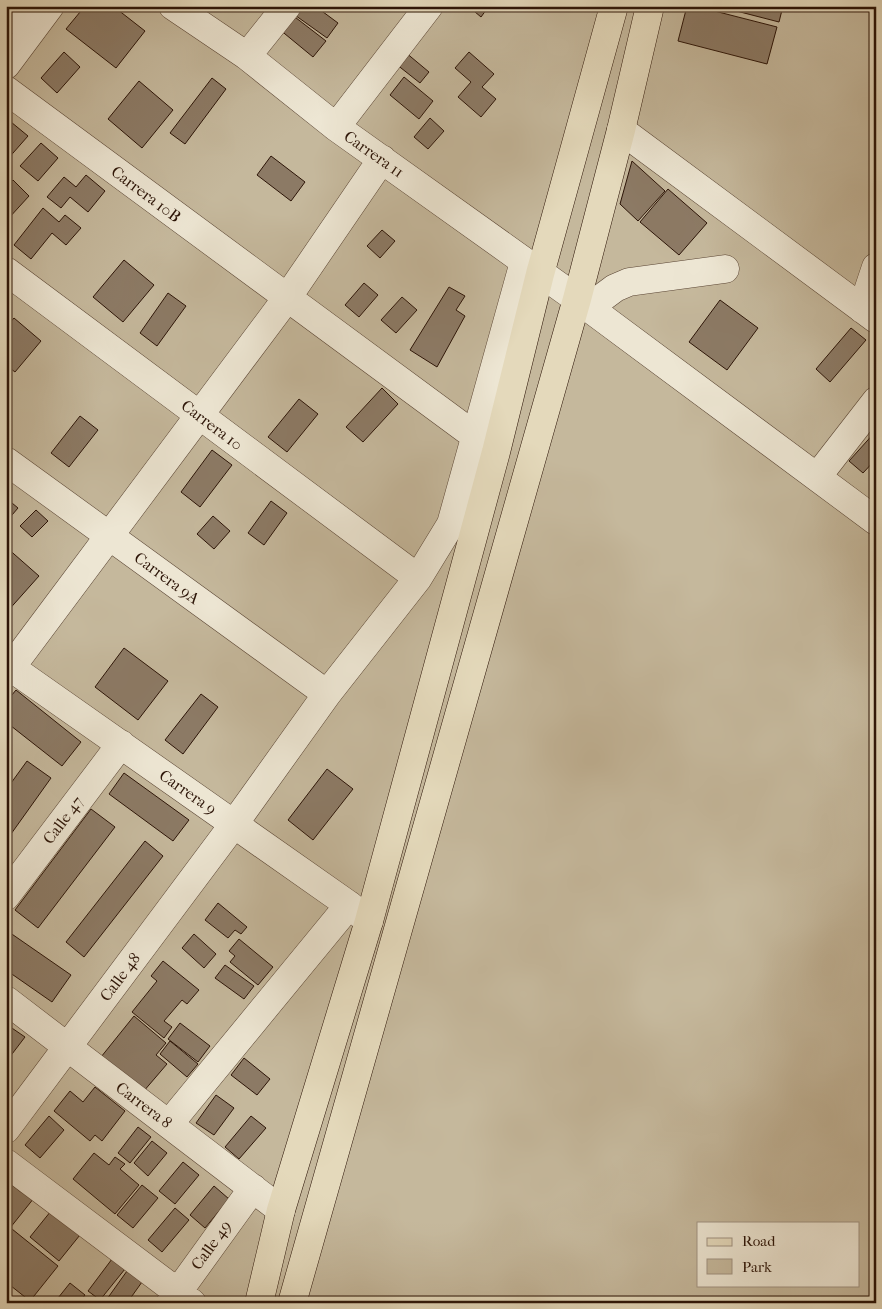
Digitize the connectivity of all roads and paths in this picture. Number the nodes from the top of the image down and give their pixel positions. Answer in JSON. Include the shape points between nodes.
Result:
{"nodes":[{"id":1,"x":50,"y":6,"type":"edge"},
{"id":2,"x":173,"y":6,"type":"edge"},
{"id":3,"x":287,"y":6,"type":"edge"},
{"id":4,"x":429,"y":6,"type":"edge"},
{"id":5,"x":614,"y":6,"type":"edge"},
{"id":6,"x":650,"y":6,"type":"edge"},
{"id":7,"x":6,"y":12,"type":"edge"},
{"id":8,"x":32,"y":30,"type":"junction"},
{"id":9,"x":246,"y":56,"type":"junction"},
{"id":10,"x":6,"y":65,"type":"edge"},
{"id":11,"x":6,"y":90,"type":"edge"},
{"id":12,"x":336,"y":127,"type":"junction"},
{"id":13,"x":621,"y":130,"type":"junction"},
{"id":14,"x":382,"y":159,"type":"junction"},
{"id":15,"x":876,"y":267,"type":"edge"},
{"id":16,"x":532,"y":268,"type":"junction"},
{"id":17,"x":725,"y":269,"type":"dead end"},
{"id":18,"x":6,"y":271,"type":"edge"},
{"id":19,"x":287,"y":298,"type":"junction"},
{"id":20,"x":583,"y":303,"type":"junction"},
{"id":21,"x":869,"y":314,"type":"edge"},
{"id":22,"x":876,"y":401,"type":"edge"},
{"id":23,"x":199,"y":416,"type":"junction"},
{"id":24,"x":486,"y":444,"type":"junction"},
{"id":25,"x":6,"y":461,"type":"edge"},
{"id":26,"x":817,"y":477,"type":"junction"},
{"id":27,"x":876,"y":521,"type":"edge"},
{"id":28,"x":110,"y":536,"type":"junction"},
{"id":29,"x":418,"y":578,"type":"junction"},
{"id":30,"x":8,"y":669,"type":"edge"},
{"id":31,"x":328,"y":694,"type":"junction"},
{"id":32,"x":121,"y":744,"type":"junction"},
{"id":33,"x":234,"y":824,"type":"junction"},
{"id":34,"x":6,"y":896,"type":"edge"},
{"id":35,"x":359,"y":913,"type":"junction"},
{"id":36,"x":6,"y":1000,"type":"edge"},
{"id":37,"x":68,"y":1047,"type":"junction"},
{"id":38,"x":169,"y":1124,"type":"junction"},
{"id":39,"x":6,"y":1129,"type":"edge"},
{"id":40,"x":6,"y":1163,"type":"edge"},
{"id":41,"x":252,"y":1188,"type":"junction"},
{"id":42,"x":281,"y":1210,"type":"junction"},
{"id":43,"x":180,"y":1299,"type":"edge"},
{"id":44,"x":258,"y":1303,"type":"edge"},
{"id":45,"x":292,"y":1303,"type":"edge"}],
"edges":[{"from":1,"to":8,"type":"street"},
{"from":2,"to":9,"type":"street","name":"Carrera 11"},
{"from":3,"to":9,"type":"street"},
{"from":4,"to":12,"type":"street"},
{"from":5,"to":16,"type":"main road"},
{"from":6,"to":13,"type":"main road"},
{"from":7,"to":8,"type":"street"},
{"from":8,"to":10,"type":"street"},
{"from":9,"to":12,"type":"street","name":"Carrera 11"},
{"from":11,"to":19,"type":"street","name":"Carrera 10B"},
{"from":12,"to":14,"type":"street","name":"Carrera 11"},
{"from":13,"to":20,"type":"main road"},
{"from":13,"to":21,"type":"street"},
{"from":14,"to":16,"type":"street","name":"Carrera 11"},
{"from":14,"to":19,"type":"street"},
{"from":15,"to":21,"type":"street"},
{"from":16,"to":20,"type":"street","name":"Carrera 11"},
{"from":16,"to":24,"type":"main road"},
{"from":17,"to":20,"type":"street","via":[[629,282]]},
{"from":18,"to":23,"type":"street","name":"Carrera 10"},
{"from":19,"to":23,"type":"street"},
{"from":19,"to":24,"type":"street","name":"Carrera 10B"},
{"from":20,"to":26,"type":"street","name":"Carrera 11"},
{"from":20,"to":45,"type":"main road"},
{"from":22,"to":26,"type":"street"},
{"from":23,"to":28,"type":"street"},
{"from":23,"to":29,"type":"street","name":"Carrera 10"},
{"from":24,"to":29,"type":"street","name":"Calle 48","via":[[451,524]]},
{"from":24,"to":35,"type":"main road"},
{"from":25,"to":28,"type":"street","name":"Carrera 9A"},
{"from":26,"to":27,"type":"street","name":"Carrera 11"},
{"from":28,"to":30,"type":"street"},
{"from":28,"to":31,"type":"street","name":"Carrera 9A"},
{"from":29,"to":31,"type":"street","name":"Calle 48"},
{"from":30,"to":32,"type":"street","name":"Carrera 9"},
{"from":31,"to":33,"type":"street","name":"Calle 48"},
{"from":32,"to":33,"type":"street","name":"Carrera 9"},
{"from":32,"to":34,"type":"street","name":"Calle 47"},
{"from":33,"to":35,"type":"street","name":"Carrera 9"},
{"from":33,"to":37,"type":"street","name":"Calle 48"},
{"from":35,"to":38,"type":"street"},
{"from":35,"to":42,"type":"main road"},
{"from":36,"to":37,"type":"street","name":"Carrera 8"},
{"from":37,"to":38,"type":"street","name":"Carrera 8"},
{"from":37,"to":39,"type":"street","name":"Calle 48"},
{"from":38,"to":41,"type":"street","name":"Carrera 8"},
{"from":40,"to":43,"type":"street"},
{"from":41,"to":42,"type":"street","name":"Carrera 8"},
{"from":41,"to":43,"type":"street","name":"Calle 49"},
{"from":42,"to":44,"type":"main road"}]}
